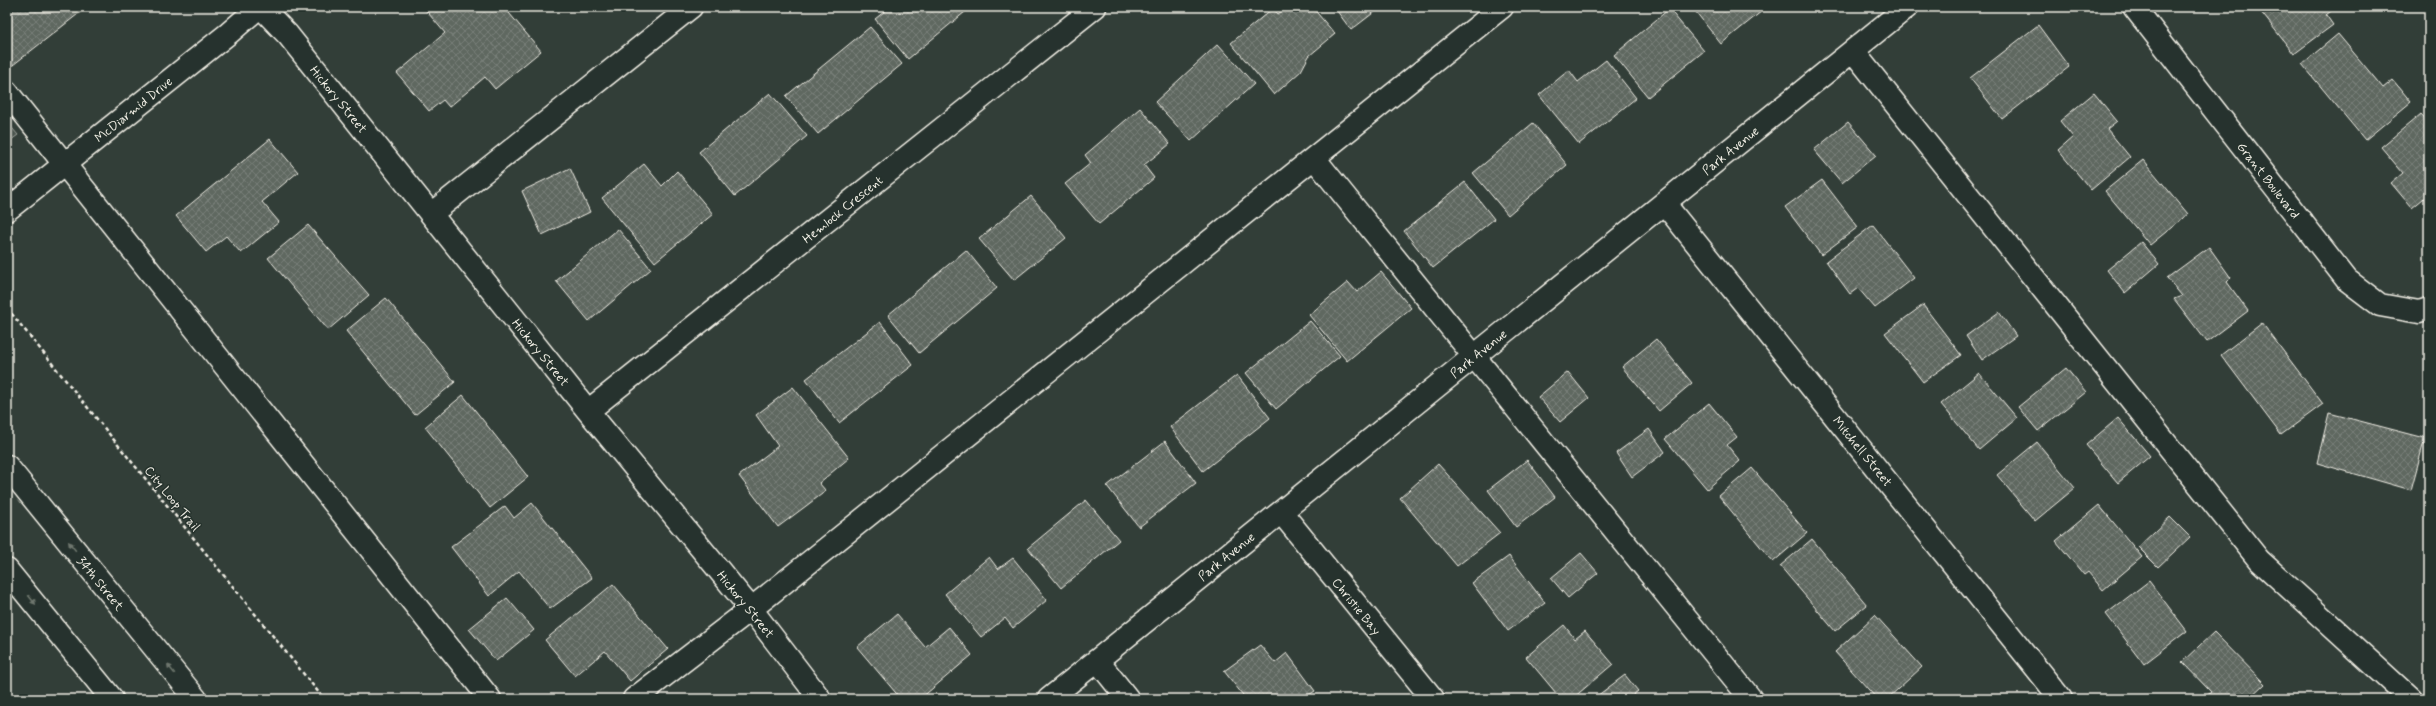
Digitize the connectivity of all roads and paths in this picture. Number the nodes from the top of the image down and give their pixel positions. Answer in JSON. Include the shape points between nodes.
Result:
{"nodes":[{"id":1,"x":260,"y":7,"type":"edge"},
{"id":2,"x":691,"y":7,"type":"edge"},
{"id":3,"x":1095,"y":7,"type":"edge"},
{"id":4,"x":1502,"y":7,"type":"edge"},
{"id":5,"x":1907,"y":7,"type":"edge"},
{"id":6,"x":2134,"y":7,"type":"edge"},
{"id":7,"x":1853,"y":51,"type":"junction"},
{"id":8,"x":7,"y":92,"type":"edge"},
{"id":9,"x":1314,"y":158,"type":"junction"},
{"id":10,"x":65,"y":164,"type":"junction"},
{"id":11,"x":1664,"y":203,"type":"junction"},
{"id":12,"x":7,"y":210,"type":"edge"},
{"id":13,"x":431,"y":214,"type":"junction"},
{"id":14,"x":7,"y":308,"type":"edge"},
{"id":15,"x":2429,"y":309,"type":"edge"},
{"id":16,"x":1474,"y":356,"type":"junction"},
{"id":17,"x":588,"y":411,"type":"junction"},
{"id":18,"x":7,"y":466,"type":"edge"},
{"id":19,"x":1281,"y":512,"type":"junction"},
{"id":20,"x":7,"y":570,"type":"edge"},
{"id":21,"x":751,"y":609,"type":"junction"},
{"id":22,"x":1097,"y":660,"type":"junction"},
{"id":23,"x":112,"y":699,"type":"edge"},
{"id":24,"x":196,"y":699,"type":"edge"},
{"id":25,"x":324,"y":699,"type":"edge"},
{"id":26,"x":490,"y":699,"type":"edge"},
{"id":27,"x":634,"y":699,"type":"edge"},
{"id":28,"x":820,"y":699,"type":"edge"},
{"id":29,"x":1049,"y":699,"type":"edge"},
{"id":30,"x":1128,"y":699,"type":"edge"},
{"id":31,"x":1433,"y":699,"type":"edge"},
{"id":32,"x":1750,"y":699,"type":"edge"},
{"id":33,"x":2061,"y":699,"type":"edge"},
{"id":34,"x":2411,"y":699,"type":"edge"}],
"edges":[{"from":1,"to":10,"type":"street","name":"McDiarmid Drive"},
{"from":1,"to":13,"type":"street","name":"Hickory Street","via":[[288,35]]},
{"from":2,"to":13,"type":"street"},
{"from":3,"to":17,"type":"street","name":"Hemlock Crescent"},
{"from":4,"to":9,"type":"street"},
{"from":5,"to":7,"type":"street","name":"Park Avenue"},
{"from":6,"to":15,"type":"street","name":"Grant Boulevard","via":[[2347,280],[2380,305],[2419,312]]},
{"from":7,"to":11,"type":"street","name":"Park Avenue"},
{"from":7,"to":34,"type":"street","via":[[2259,560]]},
{"from":8,"to":10,"type":"street"},
{"from":9,"to":16,"type":"street"},
{"from":9,"to":21,"type":"street"},
{"from":10,"to":12,"type":"street","name":"McDiarmid Drive"},
{"from":10,"to":26,"type":"street"},
{"from":11,"to":16,"type":"street","name":"Park Avenue"},
{"from":11,"to":33,"type":"street","name":"Mitchell Street"},
{"from":13,"to":17,"type":"street","name":"Hickory Street"},
{"from":14,"to":25,"type":"path","name":"City Loop Trail"},
{"from":16,"to":19,"type":"street","name":"Park Avenue"},
{"from":16,"to":32,"type":"street"},
{"from":17,"to":21,"type":"street","name":"Hickory Street"},
{"from":24,"to":18,"type":"street","name":"34th Street","one_way":true},
{"from":19,"to":22,"type":"street","name":"Park Avenue"},
{"from":19,"to":31,"type":"street","name":"Christie Bay"},
{"from":20,"to":23,"type":"street","one_way":true},
{"from":21,"to":27,"type":"street"},
{"from":21,"to":28,"type":"street","name":"Hickory Street"},
{"from":22,"to":29,"type":"street","name":"Park Avenue"},
{"from":22,"to":30,"type":"street"}]}
